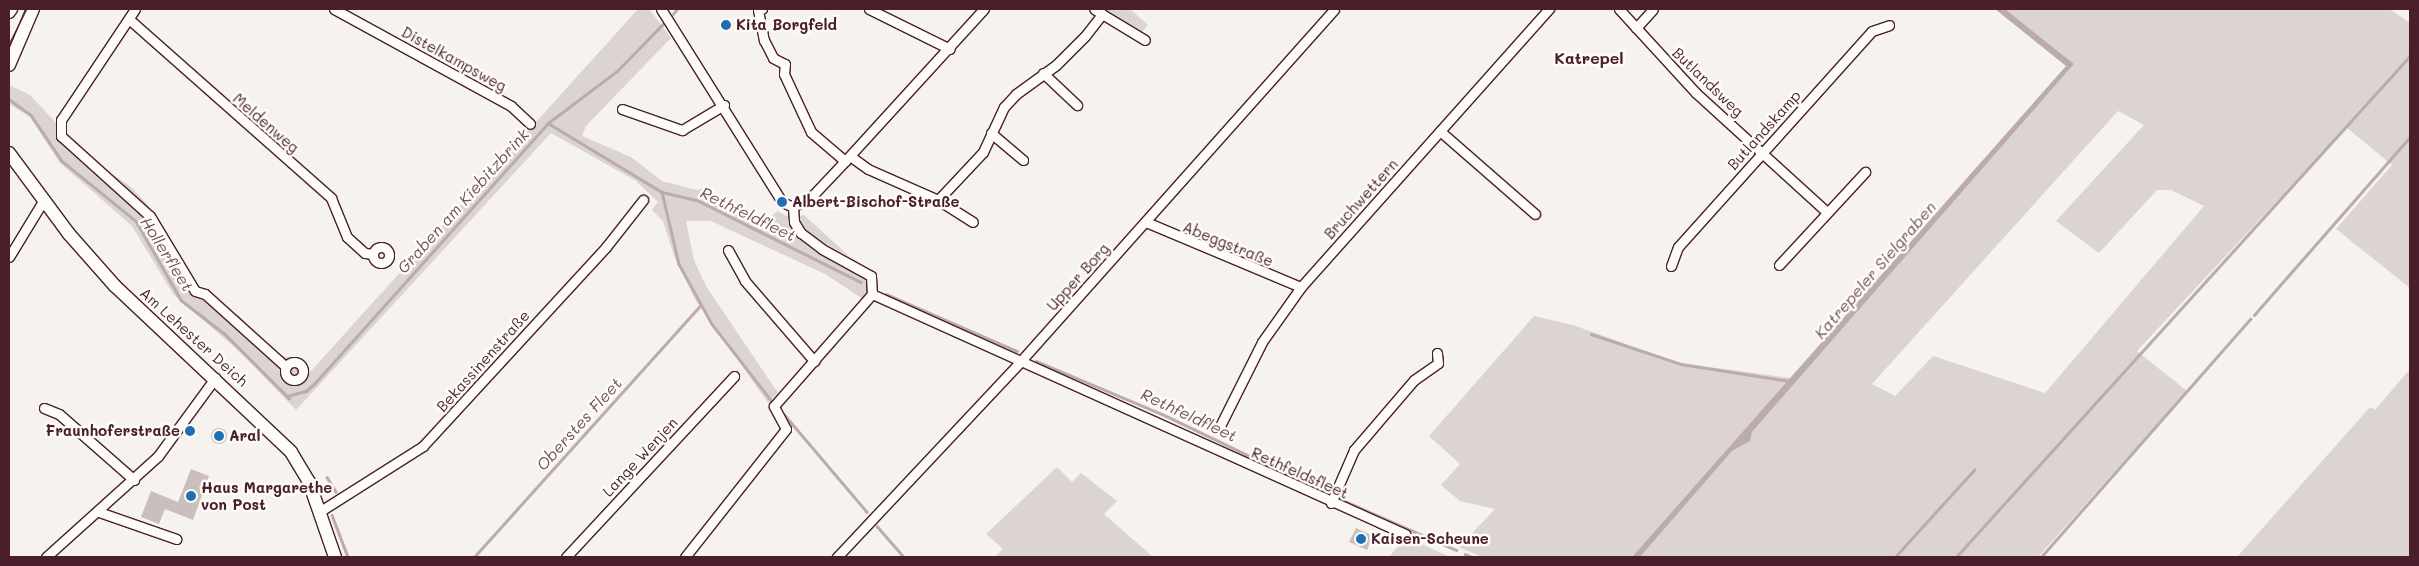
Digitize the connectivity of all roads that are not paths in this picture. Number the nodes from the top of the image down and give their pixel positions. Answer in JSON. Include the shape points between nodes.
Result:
{"nodes":[{"id":1,"x":11,"y":9,"type":"edge"},
{"id":2,"x":34,"y":9,"type":"edge"},
{"id":3,"x":135,"y":9,"type":"edge"},
{"id":4,"x":334,"y":9,"type":"edge"},
{"id":5,"x":661,"y":9,"type":"edge"},
{"id":6,"x":762,"y":9,"type":"edge"},
{"id":7,"x":869,"y":9,"type":"edge"},
{"id":8,"x":984,"y":9,"type":"edge"},
{"id":9,"x":1334,"y":9,"type":"edge"},
{"id":10,"x":1549,"y":9,"type":"edge"},
{"id":11,"x":1619,"y":9,"type":"edge"},
{"id":12,"x":1653,"y":9,"type":"edge"},
{"id":13,"x":1098,"y":11,"type":"edge"},
{"id":14,"x":9,"y":12,"type":"edge"},
{"id":15,"x":129,"y":19,"type":"junction"},
{"id":16,"x":1889,"y":25,"type":"dead end"},
{"id":17,"x":1636,"y":28,"type":"junction"},
{"id":18,"x":1145,"y":40,"type":"dead end"},
{"id":19,"x":950,"y":49,"type":"junction"},
{"id":20,"x":9,"y":65,"type":"edge"},
{"id":21,"x":1042,"y":73,"type":"junction"},
{"id":22,"x":724,"y":105,"type":"junction"},
{"id":23,"x":1077,"y":105,"type":"dead end"},
{"id":24,"x":622,"y":109,"type":"dead end"},
{"id":25,"x":530,"y":124,"type":"dead end"},
{"id":26,"x":1440,"y":131,"type":"junction"},
{"id":27,"x":991,"y":133,"type":"junction"},
{"id":28,"x":1763,"y":152,"type":"junction"},
{"id":29,"x":9,"y":153,"type":"edge"},
{"id":30,"x":848,"y":159,"type":"junction"},
{"id":31,"x":1023,"y":160,"type":"dead end"},
{"id":32,"x":1865,"y":172,"type":"dead end"},
{"id":33,"x":643,"y":200,"type":"dead end"},
{"id":34,"x":938,"y":200,"type":"junction"},
{"id":35,"x":43,"y":201,"type":"junction"},
{"id":36,"x":796,"y":206,"type":"junction"},
{"id":37,"x":1827,"y":212,"type":"junction"},
{"id":38,"x":1536,"y":214,"type":"dead end"},
{"id":39,"x":972,"y":222,"type":"dead end"},
{"id":40,"x":1146,"y":222,"type":"junction"},
{"id":41,"x":728,"y":250,"type":"dead end"},
{"id":42,"x":373,"y":254,"type":"dead end"},
{"id":43,"x":9,"y":257,"type":"edge"},
{"id":44,"x":1779,"y":265,"type":"dead end"},
{"id":45,"x":1671,"y":266,"type":"dead end"},
{"id":46,"x":1301,"y":288,"type":"junction"},
{"id":47,"x":872,"y":294,"type":"junction"},
{"id":48,"x":1437,"y":353,"type":"dead end"},
{"id":49,"x":814,"y":361,"type":"junction"},
{"id":50,"x":1020,"y":362,"type":"junction"},
{"id":51,"x":286,"y":366,"type":"dead end"},
{"id":52,"x":734,"y":376,"type":"dead end"},
{"id":53,"x":215,"y":378,"type":"junction"},
{"id":54,"x":44,"y":408,"type":"dead end"},
{"id":55,"x":1220,"y":426,"type":"dead end"},
{"id":56,"x":134,"y":480,"type":"junction"},
{"id":57,"x":1331,"y":503,"type":"junction"},
{"id":58,"x":99,"y":512,"type":"junction"},
{"id":59,"x":319,"y":512,"type":"junction"},
{"id":60,"x":1405,"y":534,"type":"dead end"},
{"id":61,"x":176,"y":539,"type":"dead end"},
{"id":62,"x":46,"y":557,"type":"edge"},
{"id":63,"x":335,"y":557,"type":"edge"},
{"id":64,"x":566,"y":557,"type":"edge"},
{"id":65,"x":685,"y":557,"type":"edge"},
{"id":66,"x":837,"y":557,"type":"edge"}],
"edges":[{"from":1,"to":14,"type":"street"},
{"from":2,"to":20,"type":"street"},
{"from":3,"to":15,"type":"street"},
{"from":4,"to":25,"type":"street","name":"Distelkampsweg","via":[[512,106]]},
{"from":5,"to":22,"type":"street"},
{"from":6,"to":30,"type":"street","via":[[758,10],[764,40],[773,58],[785,64],[784,74],[811,132]]},
{"from":7,"to":19,"type":"street"},
{"from":8,"to":19,"type":"street"},
{"from":9,"to":40,"type":"street","name":"Upper Borg"},
{"from":10,"to":26,"type":"street","name":"Bruchwettern"},
{"from":11,"to":17,"type":"street","name":"Butlandsweg"},
{"from":12,"to":17,"type":"street"},
{"from":13,"to":18,"type":"street"},
{"from":13,"to":21,"type":"street","via":[[1073,50]]},
{"from":15,"to":42,"type":"street","name":"Meldenweg","via":[[331,198],[347,237],[365,253]]},
{"from":15,"to":51,"type":"street","via":[[61,120],[61,136],[150,216],[182,275],[195,291],[204,294]]},
{"from":16,"to":28,"type":"street","name":"Butlandskamp","via":[[1872,31]]},
{"from":17,"to":28,"type":"street","name":"Butlandsweg","via":[[1696,93]]},
{"from":19,"to":30,"type":"street"},
{"from":21,"to":23,"type":"street"},
{"from":21,"to":27,"type":"street","via":[[1016,94]]},
{"from":22,"to":24,"type":"street","via":[[682,130]]},
{"from":22,"to":36,"type":"street","via":[[782,202]]},
{"from":26,"to":38,"type":"street"},
{"from":26,"to":46,"type":"street","name":"Bruchwettern"},
{"from":27,"to":31,"type":"street"},
{"from":27,"to":34,"type":"street","via":[[982,152]]},
{"from":28,"to":37,"type":"street","name":"Butlandsweg"},
{"from":28,"to":45,"type":"street","name":"Butlandskamp","via":[[1678,247]]},
{"from":29,"to":35,"type":"street","name":"Am Lehester Deich"},
{"from":30,"to":34,"type":"street"},
{"from":30,"to":36,"type":"street"},
{"from":32,"to":37,"type":"street"},
{"from":33,"to":59,"type":"street","name":"Bekassinenstraße","via":[[564,294],[424,446]]},
{"from":34,"to":39,"type":"street"},
{"from":35,"to":43,"type":"street"},
{"from":35,"to":53,"type":"street","name":"Am Lehester Deich","via":[[115,286]]},
{"from":36,"to":47,"type":"street","via":[[794,222],[801,233],[822,249],[871,276]]},
{"from":37,"to":44,"type":"street"},
{"from":40,"to":46,"type":"street","name":"Abeggstraße"},
{"from":40,"to":50,"type":"street","name":"Upper Borg"},
{"from":41,"to":49,"type":"street","via":[[744,281]]},
{"from":46,"to":55,"type":"street","name":"Bruchwettern","via":[[1262,342]]},
{"from":47,"to":49,"type":"street"},
{"from":47,"to":50,"type":"street","name":"Rethfeldsfleet"},
{"from":48,"to":57,"type":"street","via":[[1438,363],[1414,380],[1354,450]]},
{"from":49,"to":65,"type":"street","via":[[774,406],[786,429]]},
{"from":50,"to":57,"type":"street","name":"Rethfeldsfleet"},
{"from":50,"to":66,"type":"street","name":"Upper Borg"},
{"from":52,"to":64,"type":"street","name":"Lange Wenjen"},
{"from":53,"to":56,"type":"street","via":[[158,456]]},
{"from":53,"to":59,"type":"street","name":"Am Lehester Deich","via":[[291,452],[306,476]]},
{"from":54,"to":56,"type":"street","via":[[59,414]]},
{"from":56,"to":58,"type":"street"},
{"from":57,"to":60,"type":"street","name":"Rethfeldsfleet"},
{"from":58,"to":61,"type":"street"},
{"from":58,"to":62,"type":"street"},
{"from":59,"to":63,"type":"street","name":"Am Lehester Deich"}]}
